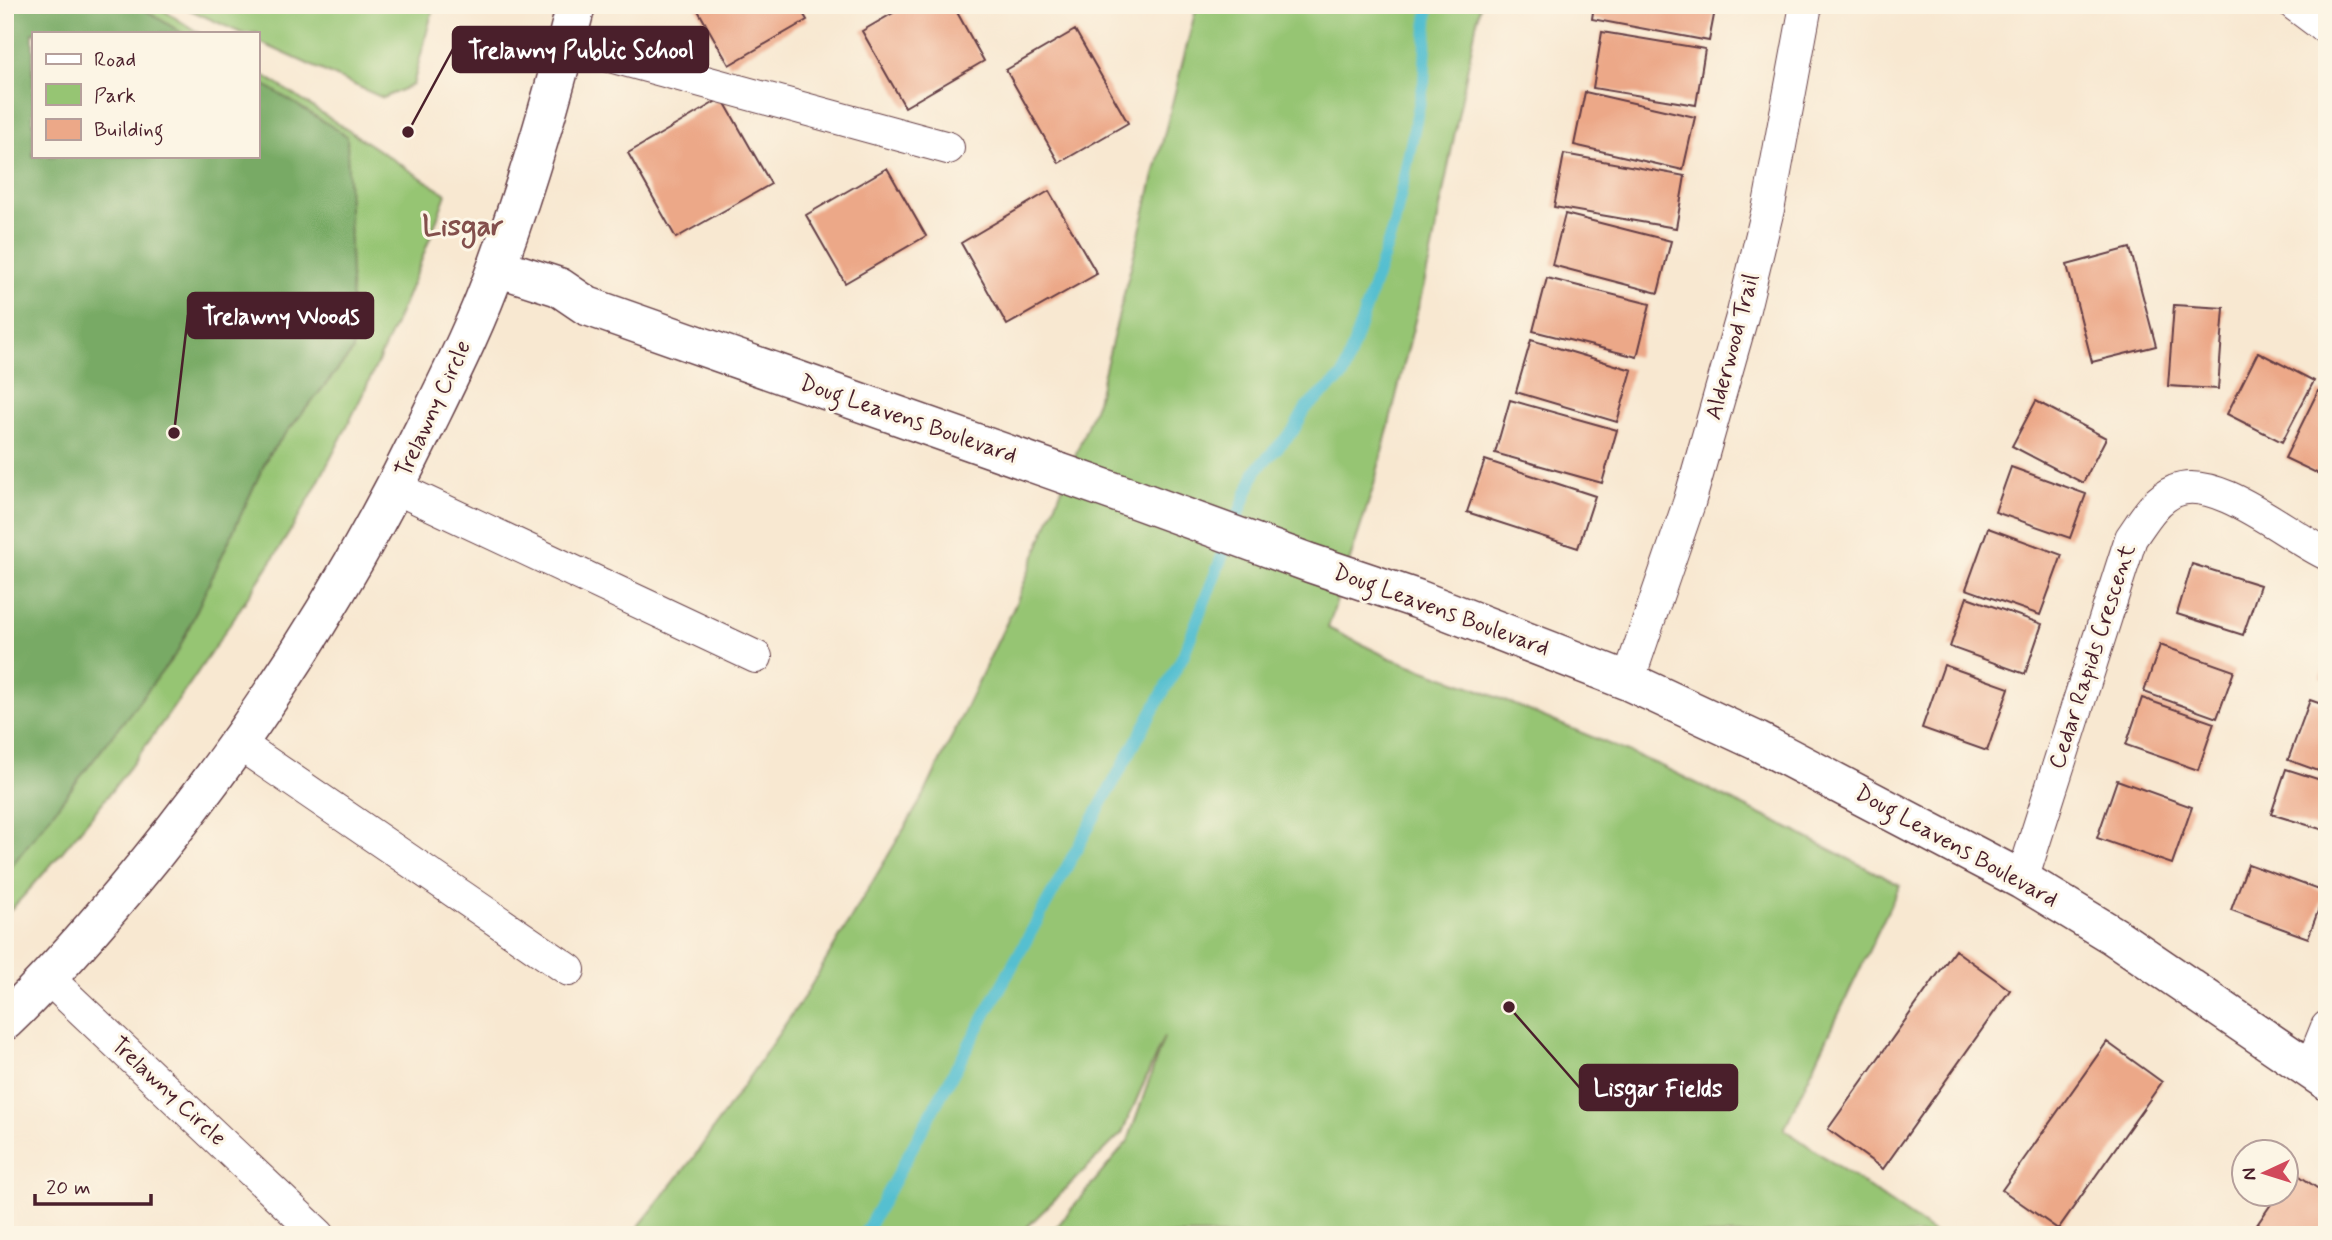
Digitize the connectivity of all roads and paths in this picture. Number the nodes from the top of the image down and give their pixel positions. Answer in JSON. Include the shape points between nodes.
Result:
{"nodes":[{"id":1,"x":576,"y":5,"type":"edge"},
{"id":2,"x":1806,"y":5,"type":"edge"},
{"id":3,"x":2295,"y":5,"type":"edge"},
{"id":4,"x":2327,"y":29,"type":"edge"},
{"id":5,"x":566,"y":44,"type":"junction"},
{"id":6,"x":948,"y":148,"type":"dead end"},
{"id":7,"x":497,"y":267,"type":"junction"},
{"id":8,"x":396,"y":488,"type":"junction"},
{"id":9,"x":2327,"y":554,"type":"edge"},
{"id":10,"x":756,"y":657,"type":"dead end"},
{"id":11,"x":1628,"y":681,"type":"junction"},
{"id":12,"x":238,"y":743,"type":"junction"},
{"id":13,"x":2022,"y":880,"type":"junction"},
{"id":14,"x":569,"y":970,"type":"dead end"},
{"id":15,"x":48,"y":978,"type":"junction"},
{"id":16,"x":5,"y":1021,"type":"edge"},
{"id":17,"x":2327,"y":1027,"type":"edge"},
{"id":18,"x":2318,"y":1075,"type":"edge"},
{"id":19,"x":319,"y":1235,"type":"edge"}],
"edges":[{"from":1,"to":5,"type":"street","name":"Trelawny Circle"},
{"from":2,"to":11,"type":"street","name":"Alderwood Trail","via":[[1769,205],[1743,313],[1689,503]]},
{"from":3,"to":4,"type":"street"},
{"from":5,"to":6,"type":"street"},
{"from":5,"to":7,"type":"street","name":"Trelawny Circle"},
{"from":7,"to":8,"type":"street","name":"Trelawny Circle"},
{"from":7,"to":11,"type":"street","name":"Doug Leavens Boulevard","via":[[559,287],[587,306],[1416,599]]},
{"from":8,"to":10,"type":"street"},
{"from":8,"to":12,"type":"street","name":"Trelawny Circle","via":[[332,601]]},
{"from":9,"to":13,"type":"street","name":"Cedar Rapids Crescent","via":[[2231,498],[2205,488],[2176,490],[2151,509],[2131,538]]},
{"from":11,"to":13,"type":"street","name":"Doug Leavens Boulevard","via":[[1757,741]]},
{"from":12,"to":14,"type":"street"},
{"from":12,"to":15,"type":"street","name":"Trelawny Circle","via":[[155,855]]},
{"from":13,"to":18,"type":"street","name":"Doug Leavens Boulevard","via":[[2115,936]]},
{"from":15,"to":16,"type":"street","name":"Trelawny Circle"},
{"from":15,"to":19,"type":"street","name":"Trelawny Circle"},
{"from":17,"to":18,"type":"street"}]}
